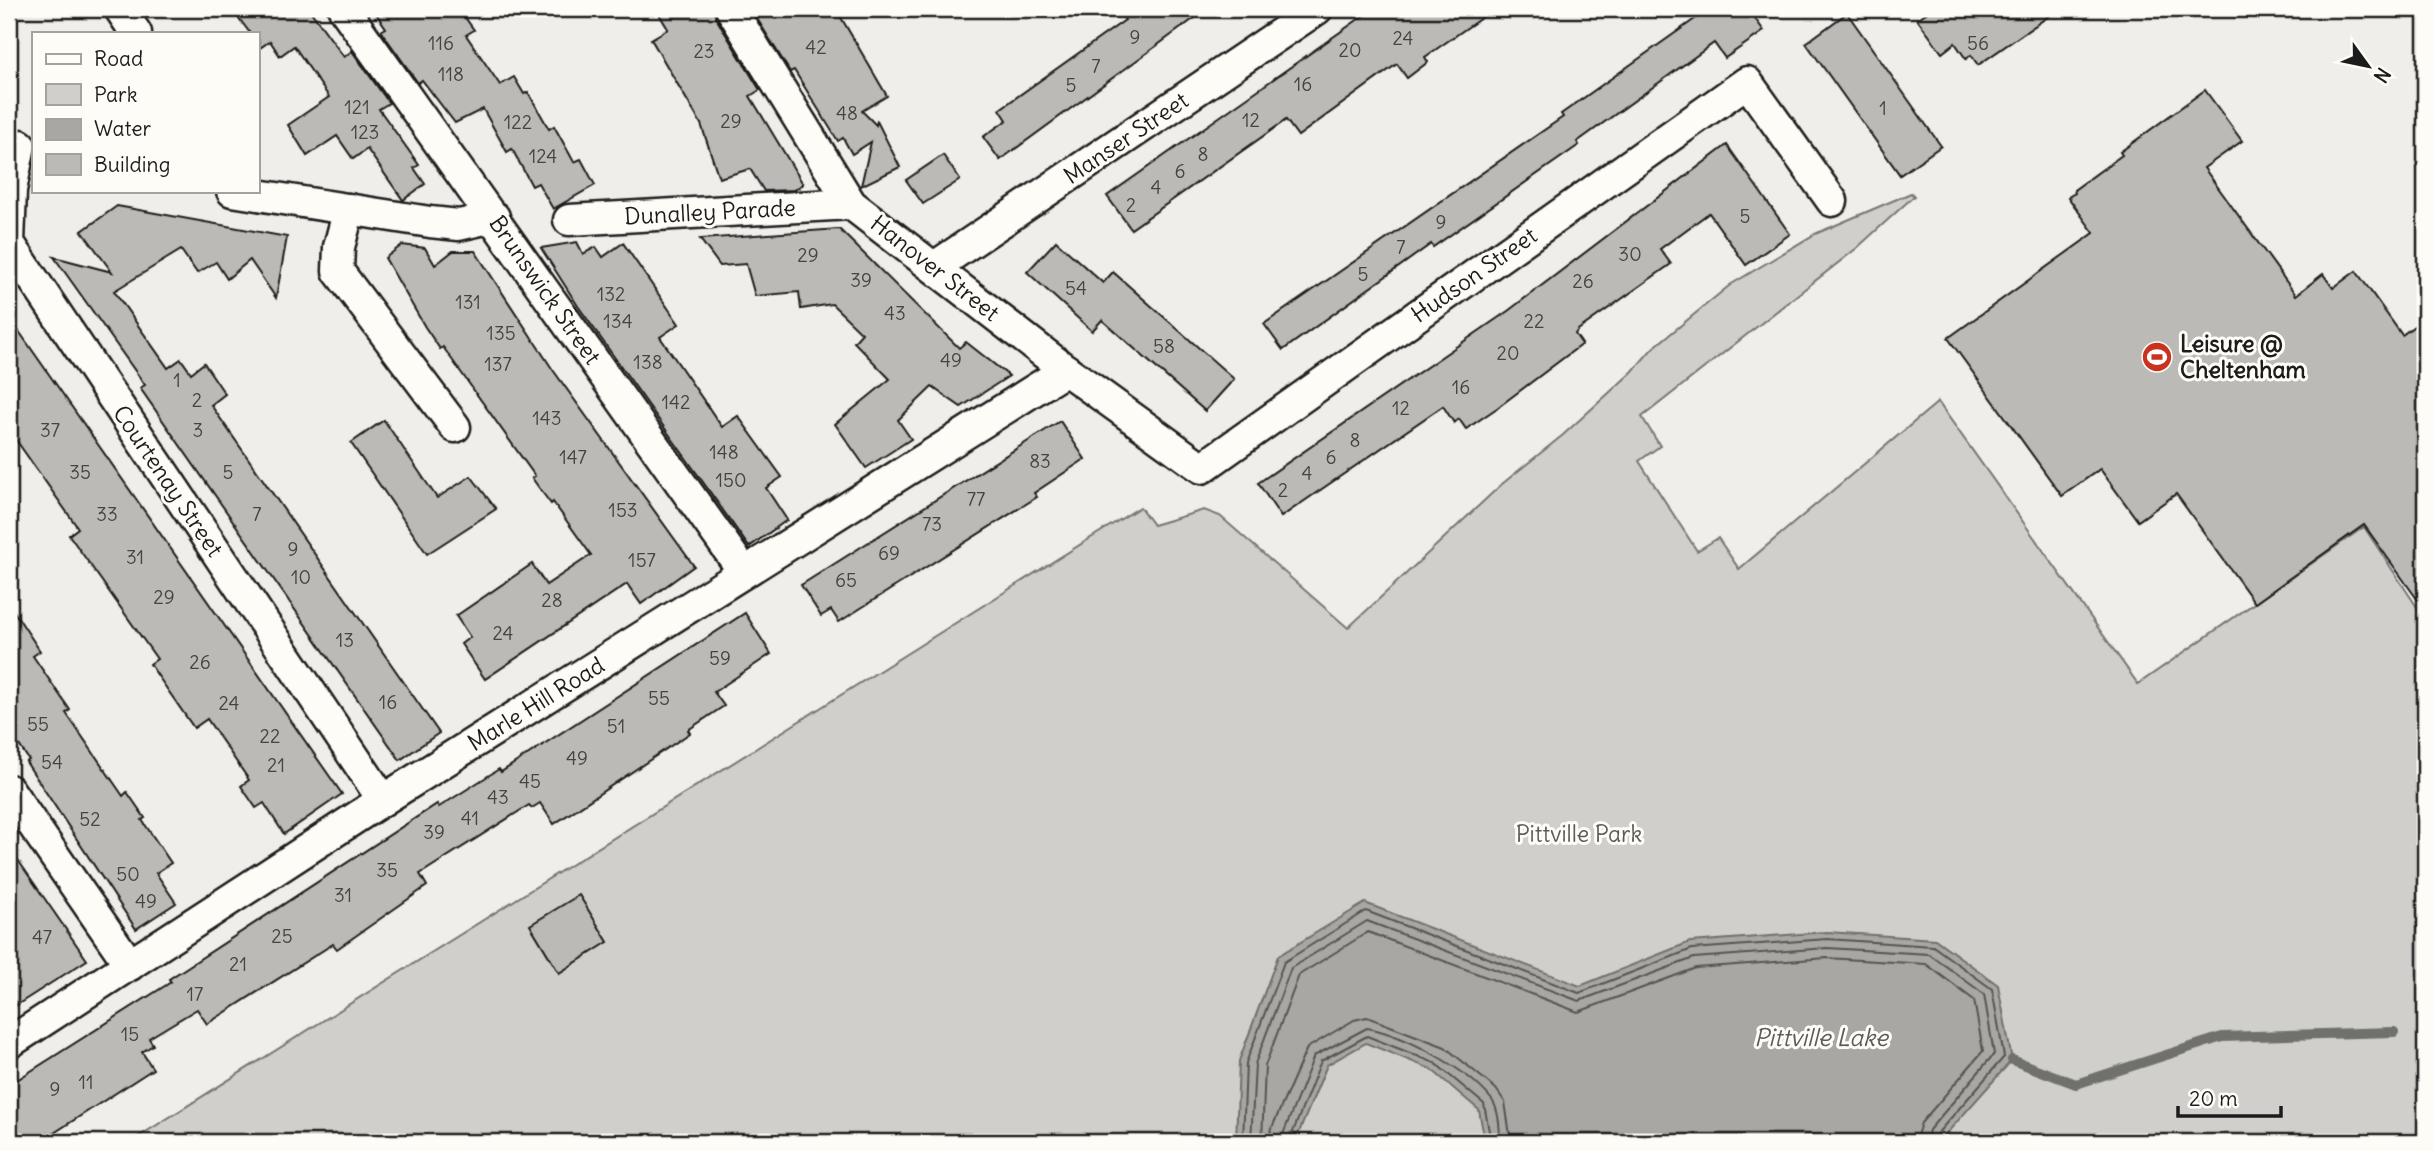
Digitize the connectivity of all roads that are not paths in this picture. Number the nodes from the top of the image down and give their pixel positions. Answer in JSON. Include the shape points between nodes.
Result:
{"nodes":[{"id":1,"x":120,"y":9,"type":"edge"},
{"id":2,"x":344,"y":9,"type":"edge"},
{"id":3,"x":731,"y":9,"type":"edge"},
{"id":4,"x":1317,"y":9,"type":"edge"},
{"id":5,"x":135,"y":32,"type":"edge"},
{"id":6,"x":21,"y":145,"type":"edge"},
{"id":7,"x":245,"y":192,"type":"edge"},
{"id":8,"x":1832,"y":201,"type":"dead end"},
{"id":9,"x":850,"y":204,"type":"junction"},
{"id":10,"x":349,"y":209,"type":"junction"},
{"id":11,"x":494,"y":217,"type":"junction"},
{"id":12,"x":569,"y":220,"type":"dead end"},
{"id":13,"x":936,"y":266,"type":"junction"},
{"id":14,"x":1066,"y":370,"type":"junction"},
{"id":15,"x":455,"y":428,"type":"dead end"},
{"id":16,"x":1202,"y":468,"type":"joint"},
{"id":17,"x":744,"y":572,"type":"junction"},
{"id":18,"x":9,"y":790,"type":"edge"},
{"id":19,"x":383,"y":800,"type":"junction"},
{"id":20,"x":130,"y":965,"type":"junction"},
{"id":21,"x":9,"y":1043,"type":"edge"}],
"edges":[{"from":1,"to":5,"type":"street"},
{"from":2,"to":11,"type":"street","name":"Brunswick Street"},
{"from":3,"to":9,"type":"street","name":"Hanover Street"},
{"from":4,"to":13,"type":"street","name":"Manser Street"},
{"from":6,"to":19,"type":"street","name":"Courtenay Street","via":[[11,190],[9,243]]},
{"from":7,"to":10,"type":"street"},
{"from":8,"to":16,"type":"street","name":"Hudson Street","via":[[1747,82]]},
{"from":9,"to":12,"type":"street","name":"Dunalley Parade"},
{"from":9,"to":13,"type":"street","name":"Hanover Street"},
{"from":10,"to":11,"type":"street","via":[[459,225]]},
{"from":10,"to":15,"type":"street","via":[[338,271]]},
{"from":11,"to":17,"type":"street","name":"Brunswick Street"},
{"from":13,"to":14,"type":"street","name":"Hanover Street"},
{"from":14,"to":16,"type":"street","name":"Hanover Street"},
{"from":14,"to":17,"type":"street","name":"Marle Hill Road"},
{"from":17,"to":19,"type":"street","name":"Marle Hill Road"},
{"from":18,"to":20,"type":"street"},
{"from":19,"to":20,"type":"street","name":"Marle Hill Road"},
{"from":20,"to":21,"type":"street","name":"Marle Hill Road"}]}
